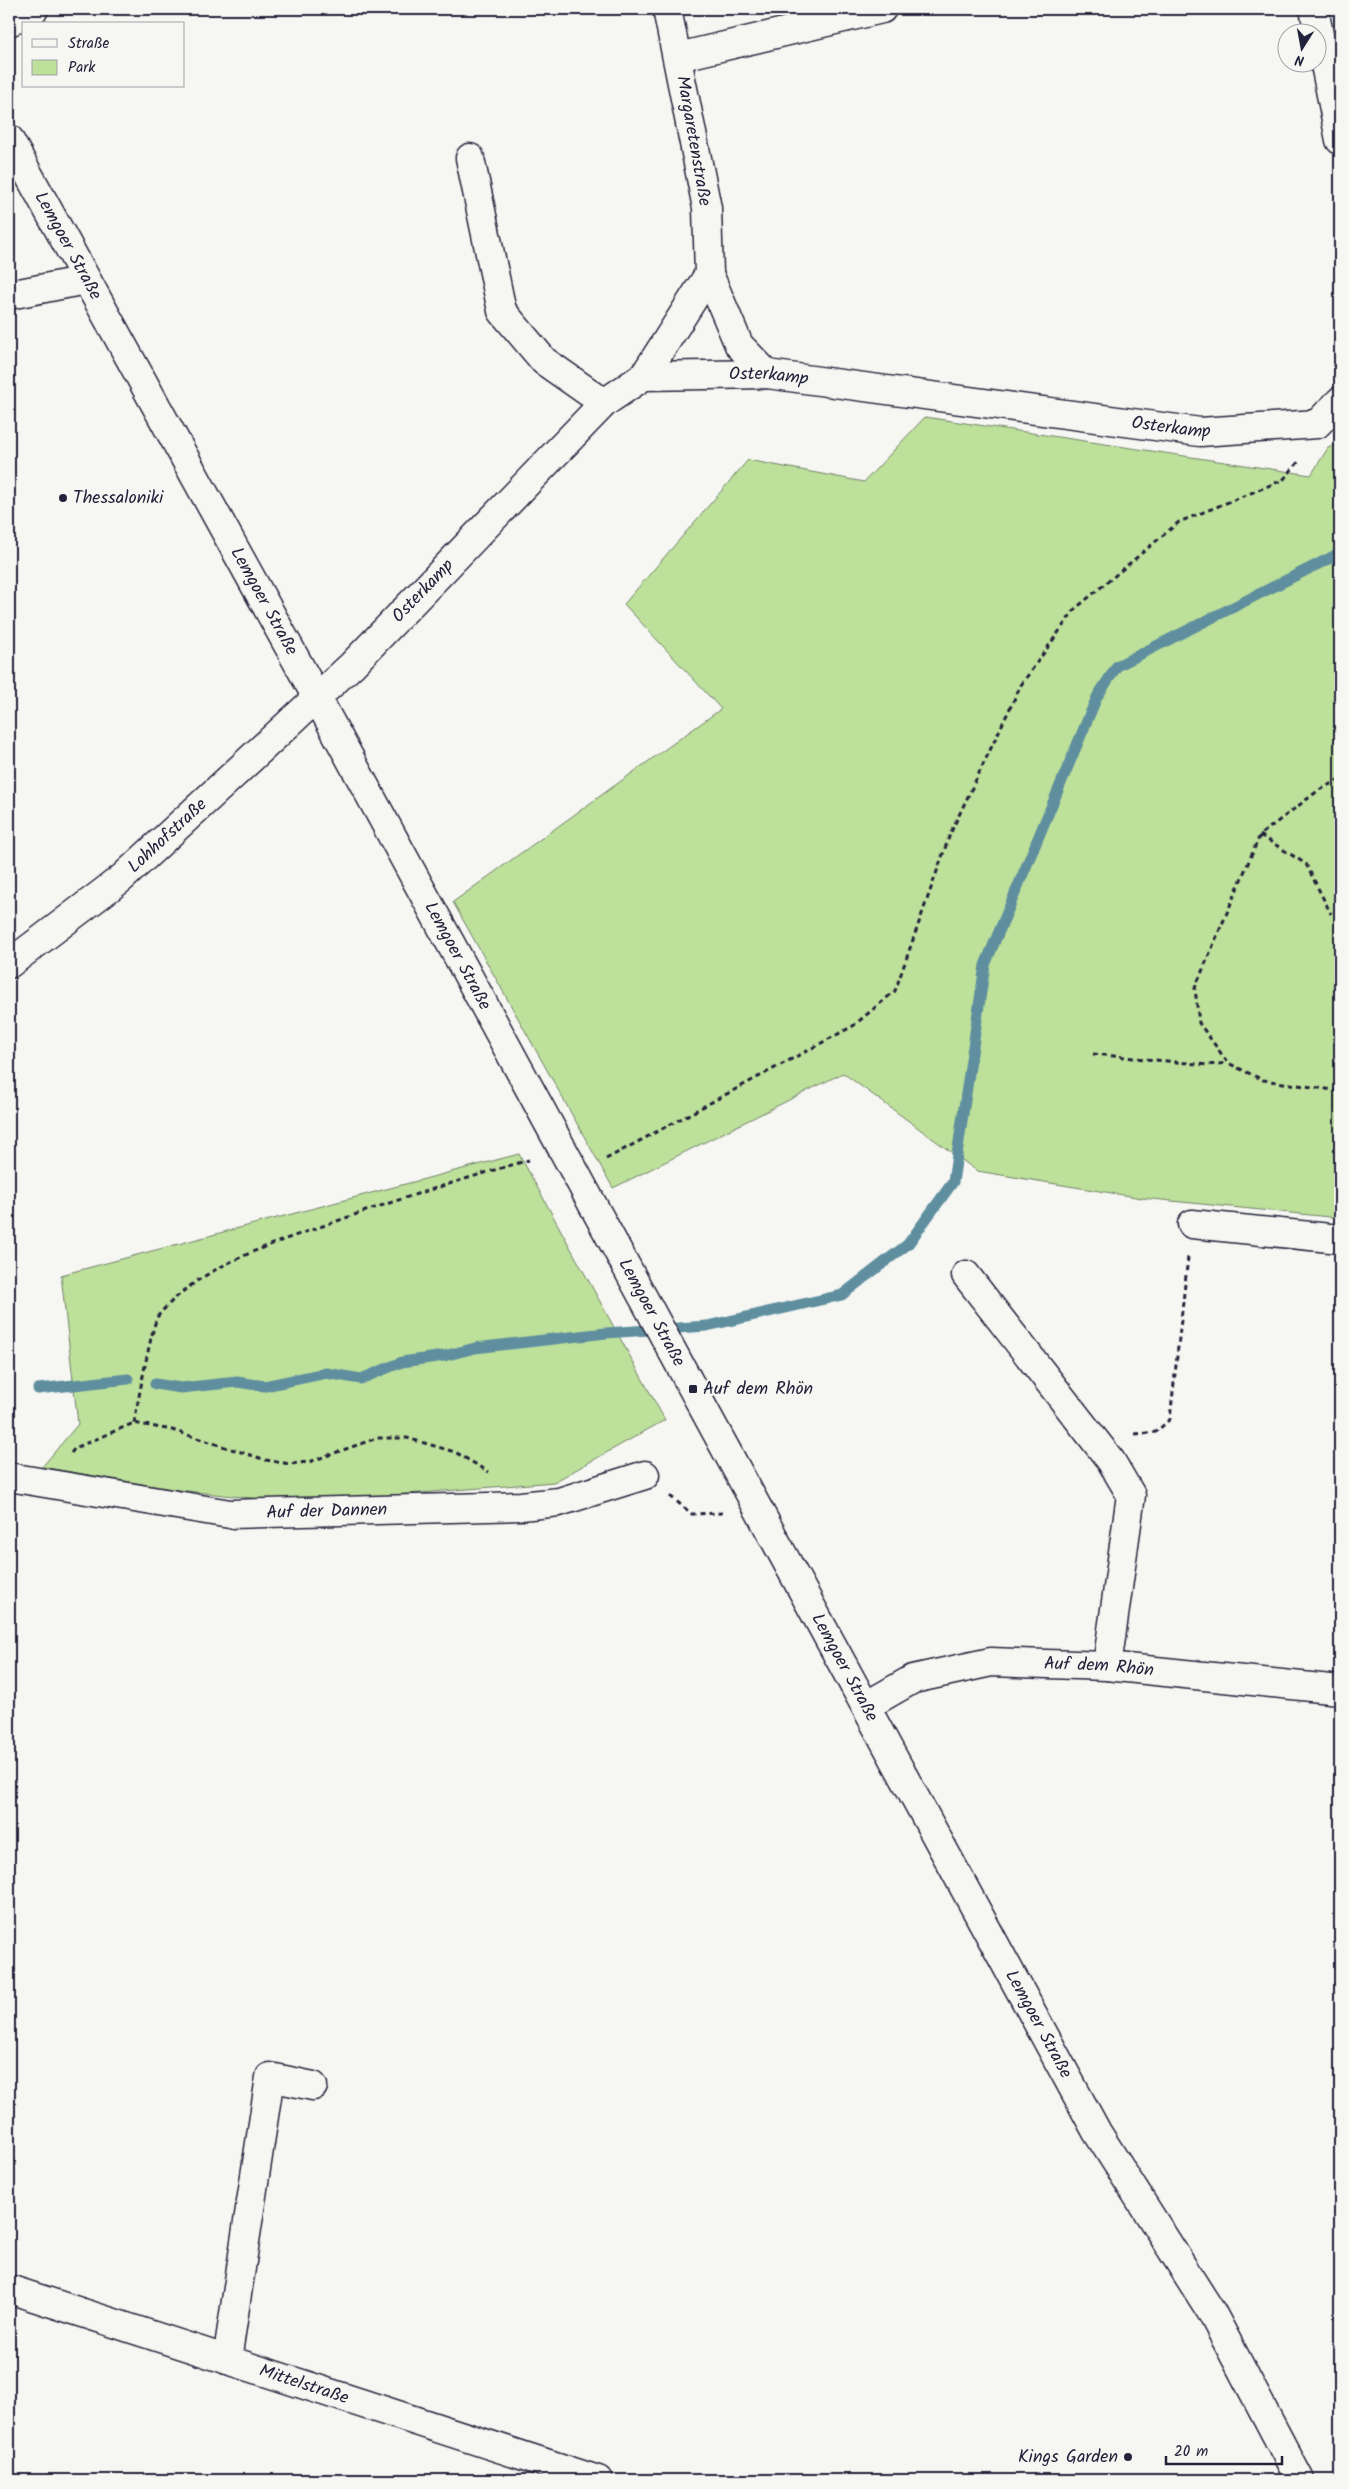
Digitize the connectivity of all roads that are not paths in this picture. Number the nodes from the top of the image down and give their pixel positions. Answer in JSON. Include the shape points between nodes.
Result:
{"nodes":[{"id":1,"x":34,"y":9,"type":"edge"},
{"id":2,"x":668,"y":9,"type":"edge"},
{"id":3,"x":882,"y":9,"type":"edge"},
{"id":4,"x":1314,"y":9,"type":"edge"},
{"id":5,"x":9,"y":22,"type":"edge"},
{"id":6,"x":678,"y":57,"type":"junction"},
{"id":7,"x":9,"y":139,"type":"edge"},
{"id":8,"x":1340,"y":140,"type":"edge"},
{"id":9,"x":470,"y":158,"type":"dead end"},
{"id":10,"x":709,"y":274,"type":"junction"},
{"id":11,"x":86,"y":280,"type":"junction"},
{"id":12,"x":9,"y":295,"type":"edge"},
{"id":13,"x":767,"y":374,"type":"junction"},
{"id":14,"x":644,"y":376,"type":"junction"},
{"id":15,"x":1340,"y":401,"type":"edge"},
{"id":16,"x":604,"y":403,"type":"junction"},
{"id":17,"x":316,"y":696,"type":"junction"},
{"id":18,"x":9,"y":964,"type":"edge"},
{"id":19,"x":1192,"y":1224,"type":"road end"},
{"id":20,"x":1340,"y":1239,"type":"edge"},
{"id":21,"x":966,"y":1275,"type":"dead end"},
{"id":22,"x":644,"y":1475,"type":"road end"},
{"id":23,"x":9,"y":1477,"type":"edge"},
{"id":24,"x":1107,"y":1666,"type":"junction"},
{"id":25,"x":1340,"y":1690,"type":"edge"},
{"id":26,"x":866,"y":1706,"type":"junction"},
{"id":27,"x":313,"y":2086,"type":"dead end"},
{"id":28,"x":9,"y":2289,"type":"edge"},
{"id":29,"x":227,"y":2360,"type":"junction"},
{"id":30,"x":598,"y":2480,"type":"edge"},
{"id":31,"x":1300,"y":2480,"type":"edge"}],
"edges":[{"from":1,"to":5,"type":"street"},
{"from":2,"to":6,"type":"street","name":"Margaretenstraße"},
{"from":3,"to":6,"type":"street"},
{"from":4,"to":8,"type":"street"},
{"from":6,"to":10,"type":"street","name":"Margaretenstraße","via":[[706,208]]},
{"from":7,"to":11,"type":"street","name":"Lemgoer Straße"},
{"from":9,"to":16,"type":"street","via":[[502,311],[544,361]]},
{"from":10,"to":13,"type":"street","name":"Margaretenstraße","via":[[738,345]]},
{"from":10,"to":14,"type":"street"},
{"from":11,"to":12,"type":"street"},
{"from":11,"to":17,"type":"street","name":"Lemgoer Straße"},
{"from":13,"to":14,"type":"street","name":"Osterkamp"},
{"from":13,"to":15,"type":"street","name":"Osterkamp","via":[[1200,432],[1317,424]]},
{"from":14,"to":16,"type":"street","name":"Osterkamp"},
{"from":16,"to":17,"type":"street","name":"Osterkamp","via":[[352,665]]},
{"from":17,"to":18,"type":"street","name":"Lohhofstraße","via":[[122,878]]},
{"from":17,"to":26,"type":"street","name":"Lemgoer Straße"},
{"from":19,"to":20,"type":"street"},
{"from":21,"to":24,"type":"street","via":[[1111,1462],[1131,1495]]},
{"from":22,"to":23,"type":"street","name":"Auf der Dannen","via":[[559,1502],[520,1506],[230,1514]]},
{"from":24,"to":25,"type":"street","name":"Auf dem Rhön"},
{"from":24,"to":26,"type":"street","name":"Auf dem Rhön","via":[[991,1662],[913,1679]]},
{"from":26,"to":31,"type":"street","name":"Lemgoer Straße","via":[[1097,2132],[1212,2314]]},
{"from":27,"to":29,"type":"street","via":[[270,2077]]},
{"from":28,"to":29,"type":"street","name":"Mittelstraße"},
{"from":29,"to":30,"type":"street","name":"Mittelstraße"}]}
